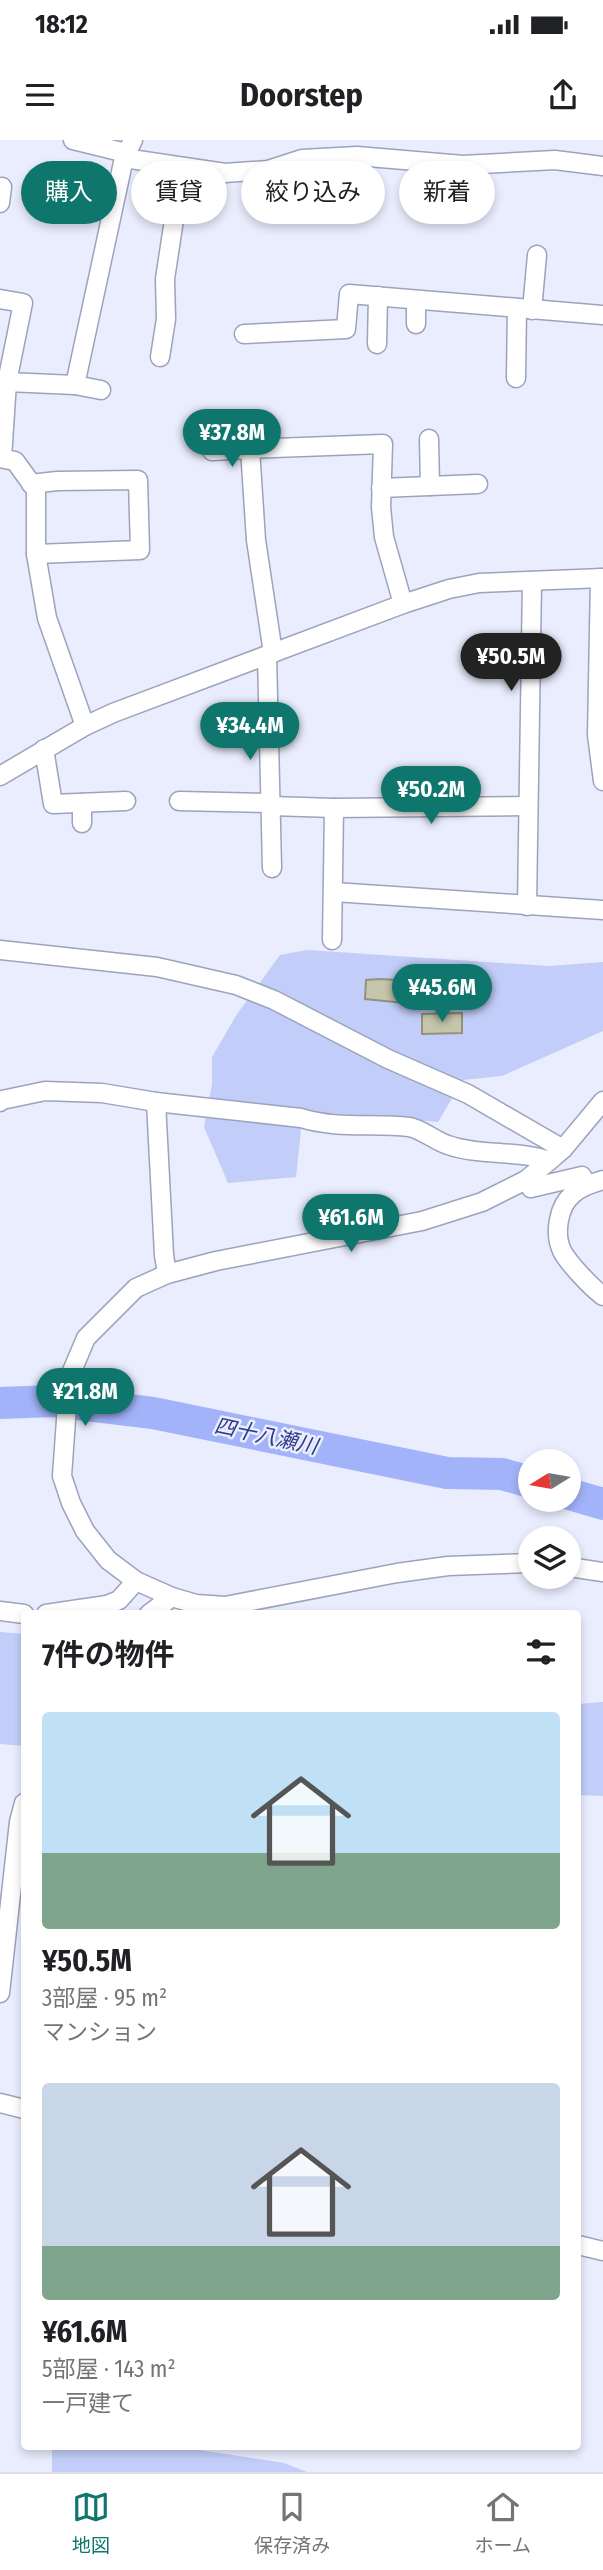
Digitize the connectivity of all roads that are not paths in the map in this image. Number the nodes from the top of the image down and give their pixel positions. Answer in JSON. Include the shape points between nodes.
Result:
{"nodes":[{"id":1,"x":73,"y":140,"type":"edge"},
{"id":2,"x":128,"y":150,"type":"edge"},
{"id":3,"x":163,"y":161,"type":"edge"},
{"id":4,"x":603,"y":166,"type":"edge"},
{"id":5,"x":227,"y":173,"type":"edge"},
{"id":6,"x":173,"y":224,"type":"edge"},
{"id":7,"x":537,"y":255,"type":"dead end"},
{"id":8,"x":378,"y":296,"type":"junction"},
{"id":9,"x":0,"y":299,"type":"edge"},
{"id":10,"x":416,"y":300,"type":"junction"},
{"id":11,"x":524,"y":309,"type":"junction"},
{"id":12,"x":603,"y":315,"type":"edge"},
{"id":13,"x":416,"y":324,"type":"dead end"},
{"id":14,"x":244,"y":334,"type":"dead end"},
{"id":15,"x":377,"y":344,"type":"dead end"},
{"id":16,"x":160,"y":357,"type":"dead end"},
{"id":17,"x":516,"y":378,"type":"dead end"},
{"id":18,"x":7,"y":382,"type":"junction"},
{"id":19,"x":75,"y":385,"type":"junction"},
{"id":20,"x":102,"y":390,"type":"dead end"},
{"id":21,"x":384,"y":425,"type":"dead end"},
{"id":22,"x":429,"y":439,"type":"dead end"},
{"id":23,"x":383,"y":444,"type":"junction"},
{"id":24,"x":250,"y":449,"type":"junction"},
{"id":25,"x":212,"y":451,"type":"dead end"},
{"id":26,"x":1,"y":458,"type":"edge"},
{"id":27,"x":31,"y":484,"type":"junction"},
{"id":28,"x":478,"y":484,"type":"dead end"},
{"id":29,"x":430,"y":486,"type":"junction"},
{"id":30,"x":382,"y":488,"type":"junction"},
{"id":31,"x":36,"y":554,"type":"junction"},
{"id":32,"x":602,"y":578,"type":"edge"},
{"id":33,"x":532,"y":581,"type":"junction"},
{"id":34,"x":403,"y":604,"type":"junction"},
{"id":35,"x":270,"y":654,"type":"junction"},
{"id":36,"x":85,"y":726,"type":"junction"},
{"id":37,"x":44,"y":749,"type":"junction"},
{"id":38,"x":0,"y":776,"type":"edge"},
{"id":39,"x":603,"y":781,"type":"edge"},
{"id":40,"x":126,"y":801,"type":"dead end"},
{"id":41,"x":179,"y":801,"type":"dead end"},
{"id":42,"x":82,"y":803,"type":"junction"},
{"id":43,"x":271,"y":804,"type":"junction"},
{"id":44,"x":528,"y":806,"type":"junction"},
{"id":45,"x":334,"y":808,"type":"junction"},
{"id":46,"x":82,"y":823,"type":"dead end"},
{"id":47,"x":272,"y":869,"type":"dead end"},
{"id":48,"x":334,"y":892,"type":"junction"},
{"id":49,"x":527,"y":906,"type":"junction"},
{"id":50,"x":603,"y":909,"type":"edge"},
{"id":51,"x":332,"y":940,"type":"dead end"},
{"id":52,"x":0,"y":950,"type":"edge"},
{"id":53,"x":603,"y":1101,"type":"edge"},
{"id":54,"x":0,"y":1102,"type":"edge"},
{"id":55,"x":156,"y":1102,"type":"junction"},
{"id":56,"x":563,"y":1149,"type":"junction"},
{"id":57,"x":549,"y":1161,"type":"junction"},
{"id":58,"x":526,"y":1180,"type":"junction"},
{"id":59,"x":595,"y":1183,"type":"edge"},
{"id":60,"x":167,"y":1274,"type":"junction"},
{"id":61,"x":603,"y":1296,"type":"edge"},
{"id":62,"x":518,"y":1563,"type":"edge"},
{"id":63,"x":581,"y":1569,"type":"edge"},
{"id":64,"x":603,"y":1572,"type":"edge"},
{"id":65,"x":136,"y":1581,"type":"junction"},
{"id":66,"x":172,"y":1597,"type":"junction"},
{"id":67,"x":73,"y":1610,"type":"edge"},
{"id":68,"x":154,"y":1610,"type":"edge"},
{"id":69,"x":0,"y":1611,"type":"edge"},
{"id":70,"x":21,"y":1614,"type":"edge"},
{"id":71,"x":21,"y":1814,"type":"edge"},
{"id":72,"x":0,"y":1993,"type":"edge"},
{"id":73,"x":0,"y":2103,"type":"edge"},
{"id":74,"x":21,"y":2108,"type":"edge"},
{"id":75,"x":581,"y":2246,"type":"edge"},
{"id":76,"x":603,"y":2250,"type":"edge"}],
"edges":[{"from":1,"to":2,"type":"street"},
{"from":2,"to":3,"type":"street"},
{"from":2,"to":19,"type":"street"},
{"from":4,"to":5,"type":"street","via":[[555,160],[463,165],[357,156],[302,159],[268,170]]},
{"from":6,"to":16,"type":"street"},
{"from":7,"to":11,"type":"street"},
{"from":8,"to":10,"type":"street"},
{"from":8,"to":14,"type":"street","via":[[349,294],[346,329]]},
{"from":8,"to":15,"type":"street"},
{"from":9,"to":18,"type":"street","via":[[23,303]]},
{"from":10,"to":11,"type":"street"},
{"from":10,"to":13,"type":"street"},
{"from":11,"to":12,"type":"street"},
{"from":11,"to":17,"type":"street"},
{"from":18,"to":19,"type":"street"},
{"from":18,"to":26,"type":"street"},
{"from":19,"to":20,"type":"street"},
{"from":21,"to":23,"type":"street"},
{"from":22,"to":29,"type":"street"},
{"from":23,"to":24,"type":"street"},
{"from":23,"to":30,"type":"street"},
{"from":24,"to":25,"type":"street"},
{"from":24,"to":35,"type":"street"},
{"from":26,"to":27,"type":"street","via":[[15,461]]},
{"from":27,"to":31,"type":"street","via":[[36,490]]},
{"from":27,"to":31,"type":"street","via":[[138,480],[140,550]]},
{"from":28,"to":29,"type":"street"},
{"from":29,"to":30,"type":"street"},
{"from":30,"to":34,"type":"street","via":[[384,537]]},
{"from":31,"to":36,"type":"street","via":[[47,618]]},
{"from":32,"to":33,"type":"street"},
{"from":32,"to":39,"type":"street","via":[[597,735]]},
{"from":33,"to":34,"type":"street","via":[[479,583]]},
{"from":33,"to":44,"type":"street"},
{"from":34,"to":35,"type":"street"},
{"from":35,"to":36,"type":"street"},
{"from":35,"to":43,"type":"street"},
{"from":36,"to":37,"type":"street"},
{"from":37,"to":38,"type":"street"},
{"from":37,"to":42,"type":"street","via":[[53,804]]},
{"from":40,"to":42,"type":"street"},
{"from":41,"to":43,"type":"street"},
{"from":42,"to":46,"type":"street"},
{"from":43,"to":45,"type":"street"},
{"from":43,"to":47,"type":"street"},
{"from":44,"to":45,"type":"street"},
{"from":44,"to":49,"type":"street"},
{"from":45,"to":48,"type":"street"},
{"from":48,"to":49,"type":"street"},
{"from":48,"to":51,"type":"street"},
{"from":49,"to":50,"type":"street"},
{"from":52,"to":56,"type":"street","via":[[157,967],[236,985],[468,1094]]},
{"from":53,"to":56,"type":"street"},
{"from":54,"to":55,"type":"street","via":[[45,1091],[102,1093]]},
{"from":55,"to":57,"type":"street","via":[[301,1118],[319,1124],[412,1128],[449,1146]]},
{"from":55,"to":60,"type":"street"},
{"from":56,"to":57,"type":"street"},
{"from":57,"to":58,"type":"street"},
{"from":58,"to":59,"type":"street","via":[[531,1188],[582,1176]]},
{"from":58,"to":60,"type":"street","via":[[482,1202],[422,1221]]},
{"from":59,"to":61,"type":"street","via":[[571,1195],[560,1213],[558,1230],[562,1250]]},
{"from":60,"to":65,"type":"street","via":[[136,1288],[106,1316],[86,1338],[69,1378],[62,1476],[85,1531],[108,1560]]},
{"from":62,"to":66,"type":"street","via":[[397,1573],[225,1606]]},
{"from":63,"to":64,"type":"street"},
{"from":65,"to":66,"type":"street"},
{"from":65,"to":67,"type":"street","via":[[119,1600]]},
{"from":66,"to":68,"type":"street"},
{"from":69,"to":70,"type":"street"},
{"from":71,"to":72,"type":"street"},
{"from":73,"to":74,"type":"street"},
{"from":75,"to":76,"type":"street"}]}
